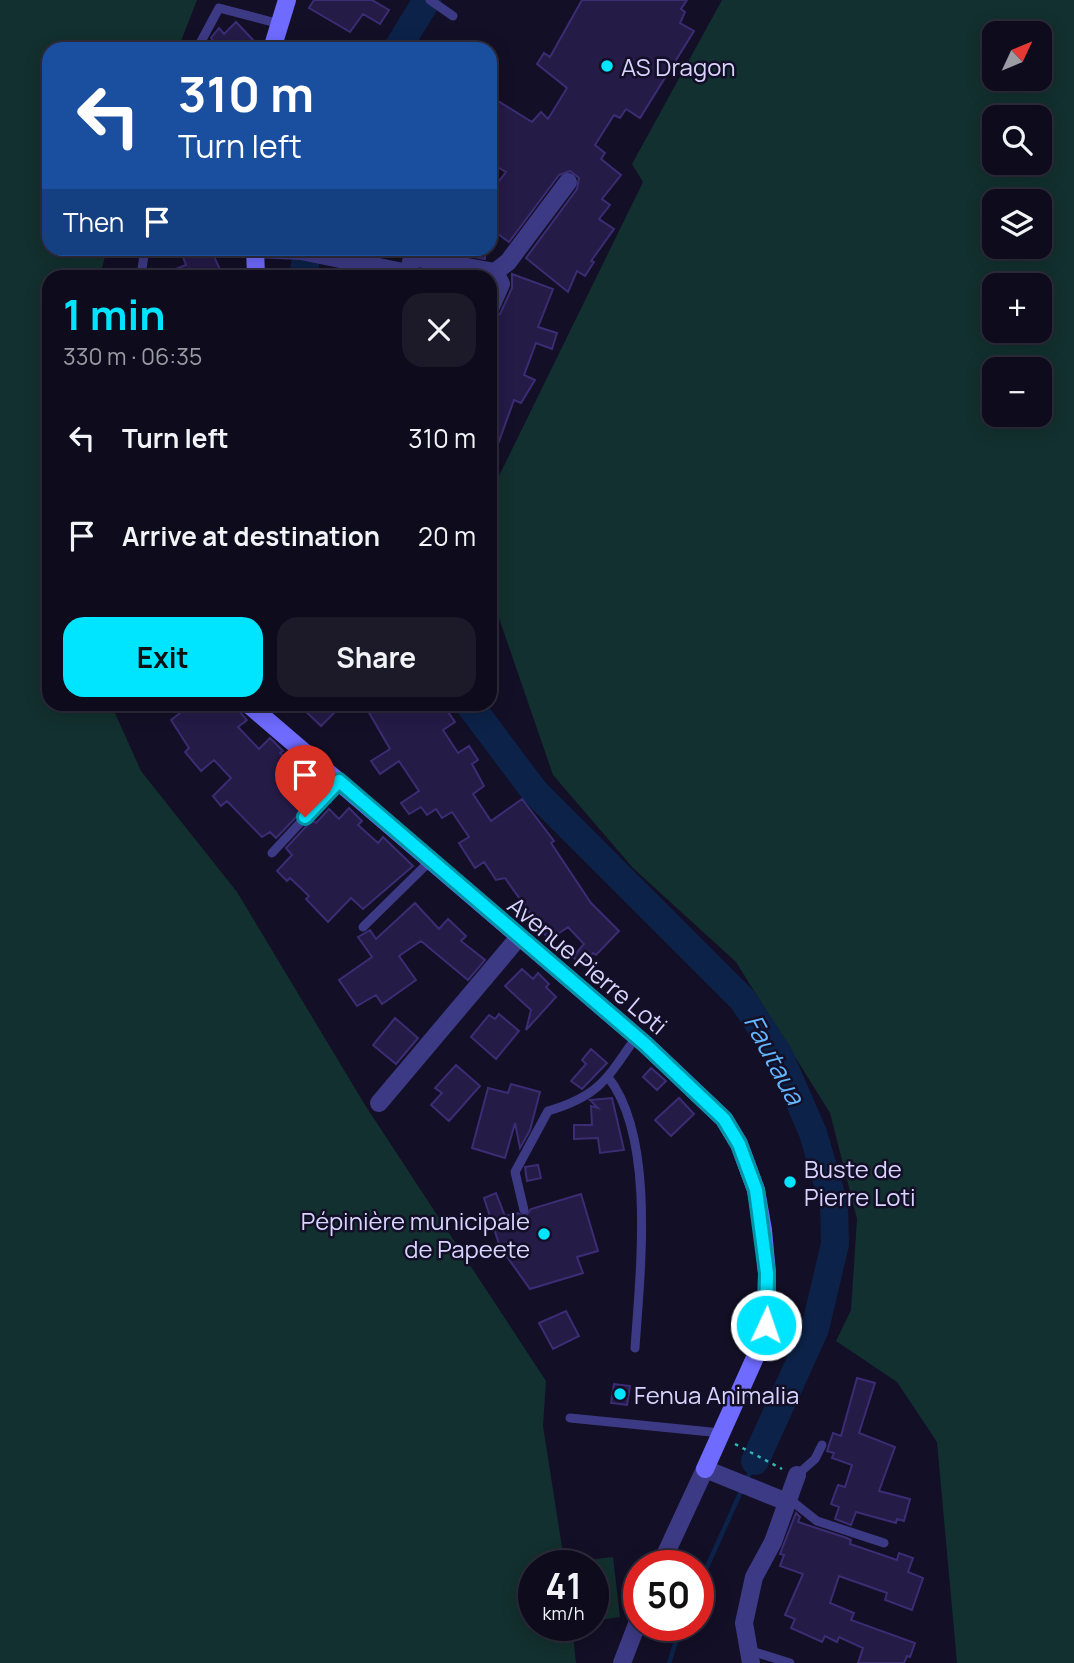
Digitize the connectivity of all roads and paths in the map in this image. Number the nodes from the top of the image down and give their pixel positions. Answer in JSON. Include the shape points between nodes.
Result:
{"nodes":[{"id":1,"x":287,"y":0,"type":"edge"},
{"id":2,"x":430,"y":0,"type":"edge"},
{"id":3,"x":453,"y":16,"type":"dead end"},
{"id":4,"x":281,"y":24,"type":"junction"},
{"id":5,"x":201,"y":42,"type":"edge"},
{"id":6,"x":275,"y":42,"type":"edge"},
{"id":7,"x":568,"y":182,"type":"dead end"},
{"id":8,"x":322,"y":256,"type":"edge"},
{"id":9,"x":410,"y":264,"type":"edge"},
{"id":10,"x":474,"y":270,"type":"edge"},
{"id":11,"x":497,"y":270,"type":"edge"},
{"id":12,"x":497,"y":276,"type":"edge"},
{"id":13,"x":497,"y":293,"type":"edge"},
{"id":14,"x":255,"y":711,"type":"edge"},
{"id":15,"x":339,"y":781,"type":"junction"},
{"id":16,"x":272,"y":853,"type":"dead end"},
{"id":17,"x":430,"y":861,"type":"junction"},
{"id":18,"x":363,"y":927,"type":"dead end"},
{"id":19,"x":519,"y":937,"type":"junction"},
{"id":20,"x":636,"y":1037,"type":"junction"},
{"id":21,"x":608,"y":1077,"type":"junction"},
{"id":22,"x":379,"y":1103,"type":"dead end"},
{"id":23,"x":524,"y":1210,"type":"dead end"},
{"id":24,"x":635,"y":1348,"type":"dead end"},
{"id":25,"x":570,"y":1418,"type":"dead end"},
{"id":26,"x":721,"y":1433,"type":"junction"},
{"id":27,"x":822,"y":1445,"type":"dead end"},
{"id":28,"x":738,"y":1446,"type":"dead end"},
{"id":29,"x":705,"y":1469,"type":"junction"},
{"id":30,"x":790,"y":1472,"type":"junction"},
{"id":31,"x":787,"y":1500,"type":"junction"},
{"id":32,"x":884,"y":1543,"type":"dead end"},
{"id":33,"x":667,"y":1550,"type":"edge"},
{"id":34,"x":630,"y":1641,"type":"edge"},
{"id":35,"x":750,"y":1656,"type":"edge"},
{"id":36,"x":622,"y":1663,"type":"edge"},
{"id":37,"x":790,"y":1663,"type":"edge"}],
"edges":[{"from":1,"to":4,"type":"main road"},
{"from":2,"to":3,"type":"lane"},
{"from":4,"to":5,"type":"lane","via":[[219,8]]},
{"from":4,"to":6,"type":"main road"},
{"from":7,"to":11,"type":"street"},
{"from":8,"to":9,"type":"street","via":[[351,263]]},
{"from":9,"to":10,"type":"street"},
{"from":12,"to":13,"type":"street","via":[[501,284]]},
{"from":14,"to":15,"type":"main road","name":"Avenue Pierre Loti"},
{"from":15,"to":16,"type":"lane"},
{"from":15,"to":17,"type":"main road","name":"Avenue Pierre Loti"},
{"from":17,"to":18,"type":"lane"},
{"from":17,"to":19,"type":"main road","name":"Avenue Pierre Loti"},
{"from":19,"to":20,"type":"main road","name":"Avenue Pierre Loti"},
{"from":19,"to":22,"type":"street"},
{"from":20,"to":21,"type":"lane"},
{"from":20,"to":26,"type":"main road","name":"Avenue Pierre Loti","via":[[724,1119],[744,1154],[756,1190],[767,1273],[766,1325]]},
{"from":21,"to":23,"type":"lane","via":[[578,1102],[548,1111],[515,1172]]},
{"from":21,"to":24,"type":"lane","via":[[626,1105],[642,1195]]},
{"from":25,"to":26,"type":"lane"},
{"from":26,"to":29,"type":"main road","name":"Avenue Pierre Loti"},
{"from":27,"to":30,"type":"lane","via":[[815,1459]]},
{"from":28,"to":30,"type":"path"},
{"from":29,"to":31,"type":"street"},
{"from":29,"to":33,"type":"street","name":"Avenue Pierre Loti"},
{"from":30,"to":31,"type":"street"},
{"from":31,"to":32,"type":"lane","via":[[817,1521]]},
{"from":31,"to":35,"type":"street","via":[[773,1542],[754,1577],[744,1623]]},
{"from":34,"to":36,"type":"street"},
{"from":35,"to":37,"type":"lane"}]}
